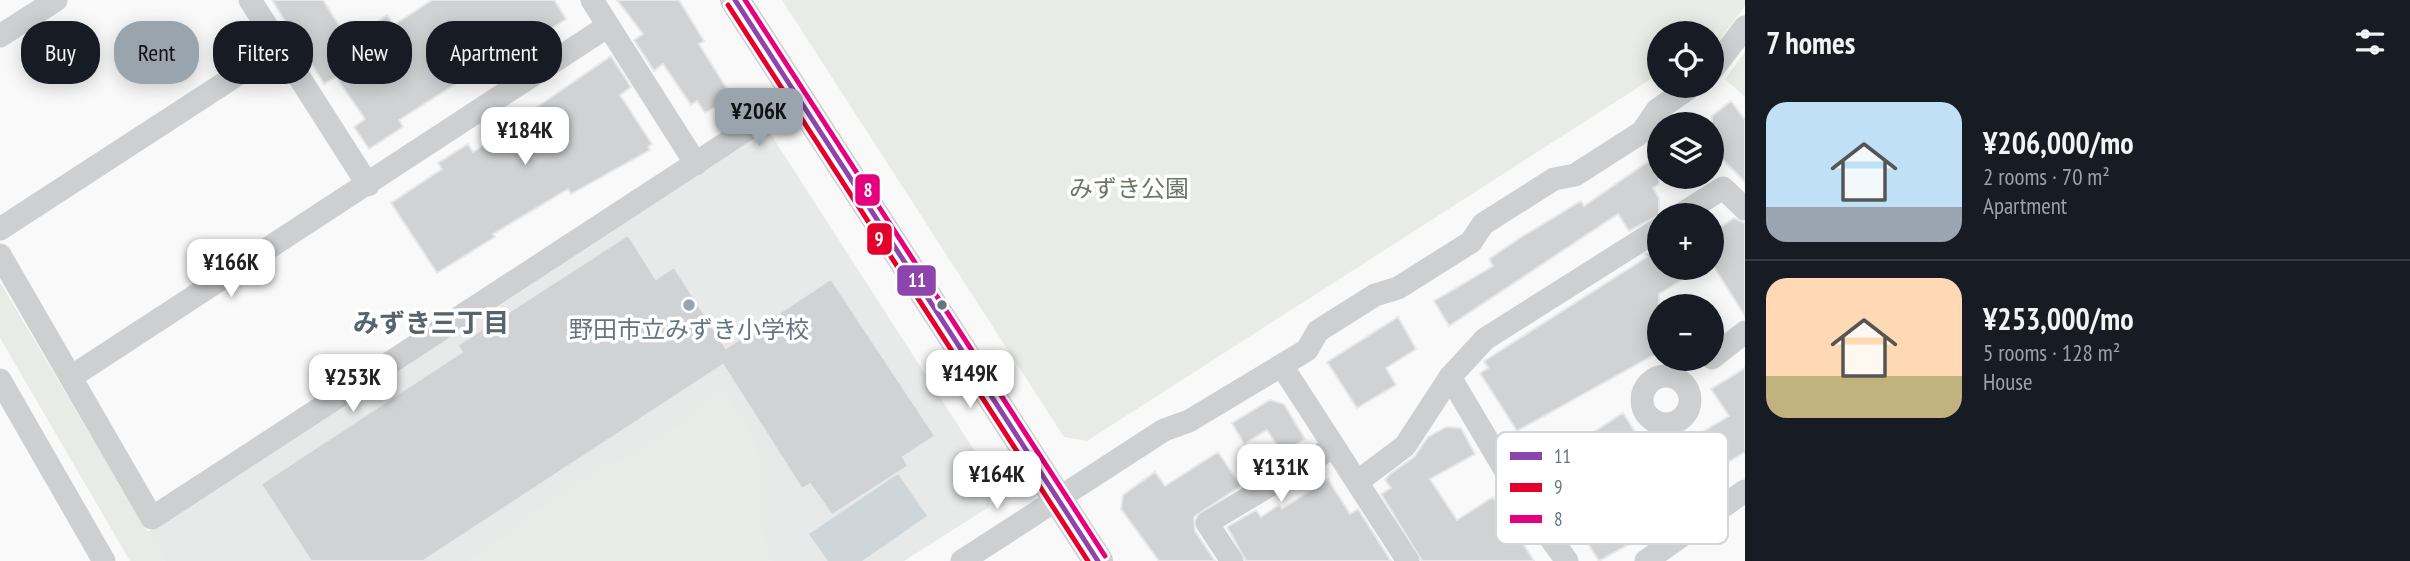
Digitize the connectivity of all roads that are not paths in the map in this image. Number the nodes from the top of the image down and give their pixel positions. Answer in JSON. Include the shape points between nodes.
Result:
{"nodes":[{"id":1,"x":56,"y":0,"type":"edge"},
{"id":2,"x":250,"y":0,"type":"edge"},
{"id":3,"x":592,"y":0,"type":"edge"},
{"id":4,"x":735,"y":0,"type":"edge"},
{"id":5,"x":263,"y":21,"type":"edge"},
{"id":6,"x":608,"y":26,"type":"junction"},
{"id":7,"x":1745,"y":26,"type":"edge"},
{"id":8,"x":0,"y":36,"type":"edge"},
{"id":9,"x":1724,"y":54,"type":"edge"},
{"id":10,"x":223,"y":84,"type":"edge"},
{"id":11,"x":304,"y":84,"type":"edge"},
{"id":12,"x":797,"y":97,"type":"junction"},
{"id":13,"x":1674,"y":98,"type":"edge"},
{"id":14,"x":696,"y":164,"type":"junction"},
{"id":15,"x":368,"y":185,"type":"junction"},
{"id":16,"x":1699,"y":203,"type":"edge"},
{"id":17,"x":1745,"y":209,"type":"edge"},
{"id":18,"x":0,"y":229,"type":"edge"},
{"id":19,"x":1647,"y":237,"type":"edge"},
{"id":20,"x":0,"y":256,"type":"edge"},
{"id":21,"x":1745,"y":332,"type":"edge"},
{"id":22,"x":1724,"y":348,"type":"edge"},
{"id":23,"x":1282,"y":366,"type":"junction"},
{"id":24,"x":1696,"y":371,"type":"edge"},
{"id":25,"x":71,"y":377,"type":"junction"},
{"id":26,"x":1450,"y":377,"type":"junction"},
{"id":27,"x":0,"y":380,"type":"edge"},
{"id":28,"x":1682,"y":383,"type":"dead end"},
{"id":29,"x":1333,"y":447,"type":"junction"},
{"id":30,"x":1496,"y":455,"type":"edge"},
{"id":31,"x":1357,"y":482,"type":"junction"},
{"id":32,"x":1745,"y":491,"type":"edge"},
{"id":33,"x":1057,"y":497,"type":"junction"},
{"id":34,"x":1728,"y":503,"type":"edge"},
{"id":35,"x":1555,"y":544,"type":"edge"},
{"id":36,"x":1670,"y":544,"type":"edge"},
{"id":37,"x":104,"y":561,"type":"edge"},
{"id":38,"x":962,"y":561,"type":"edge"},
{"id":39,"x":1098,"y":561,"type":"edge"},
{"id":40,"x":1232,"y":561,"type":"edge"},
{"id":41,"x":1408,"y":561,"type":"edge"},
{"id":42,"x":1567,"y":561,"type":"edge"},
{"id":43,"x":1646,"y":561,"type":"edge"}],
"edges":[{"from":1,"to":8,"type":"street"},
{"from":2,"to":5,"type":"street"},
{"from":3,"to":6,"type":"street"},
{"from":4,"to":12,"type":"street"},
{"from":6,"to":14,"type":"street"},
{"from":6,"to":15,"type":"street"},
{"from":7,"to":9,"type":"street"},
{"from":10,"to":18,"type":"street"},
{"from":11,"to":15,"type":"street"},
{"from":12,"to":14,"type":"street"},
{"from":12,"to":33,"type":"street"},
{"from":13,"to":23,"type":"street","via":[[1657,110],[1642,132],[1575,175],[1554,179],[1483,224],[1471,242],[1318,331],[1307,350]]},
{"from":14,"to":25,"type":"street","via":[[152,518]]},
{"from":15,"to":25,"type":"street"},
{"from":16,"to":17,"type":"street","via":[[1723,188]]},
{"from":19,"to":26,"type":"street","via":[[1485,338]]},
{"from":20,"to":25,"type":"street"},
{"from":21,"to":22,"type":"street"},
{"from":23,"to":29,"type":"street"},
{"from":23,"to":33,"type":"street","via":[[1189,421],[1164,430]]},
{"from":24,"to":28,"type":"street"},
{"from":26,"to":30,"type":"street"},
{"from":26,"to":31,"type":"street","via":[[1405,446]]},
{"from":27,"to":37,"type":"street"},
{"from":29,"to":31,"type":"street"},
{"from":29,"to":40,"type":"street","via":[[1207,523]]},
{"from":31,"to":41,"type":"street"},
{"from":32,"to":34,"type":"street"},
{"from":33,"to":38,"type":"street"},
{"from":33,"to":39,"type":"street"},
{"from":35,"to":42,"type":"street"},
{"from":36,"to":43,"type":"street"}]}
